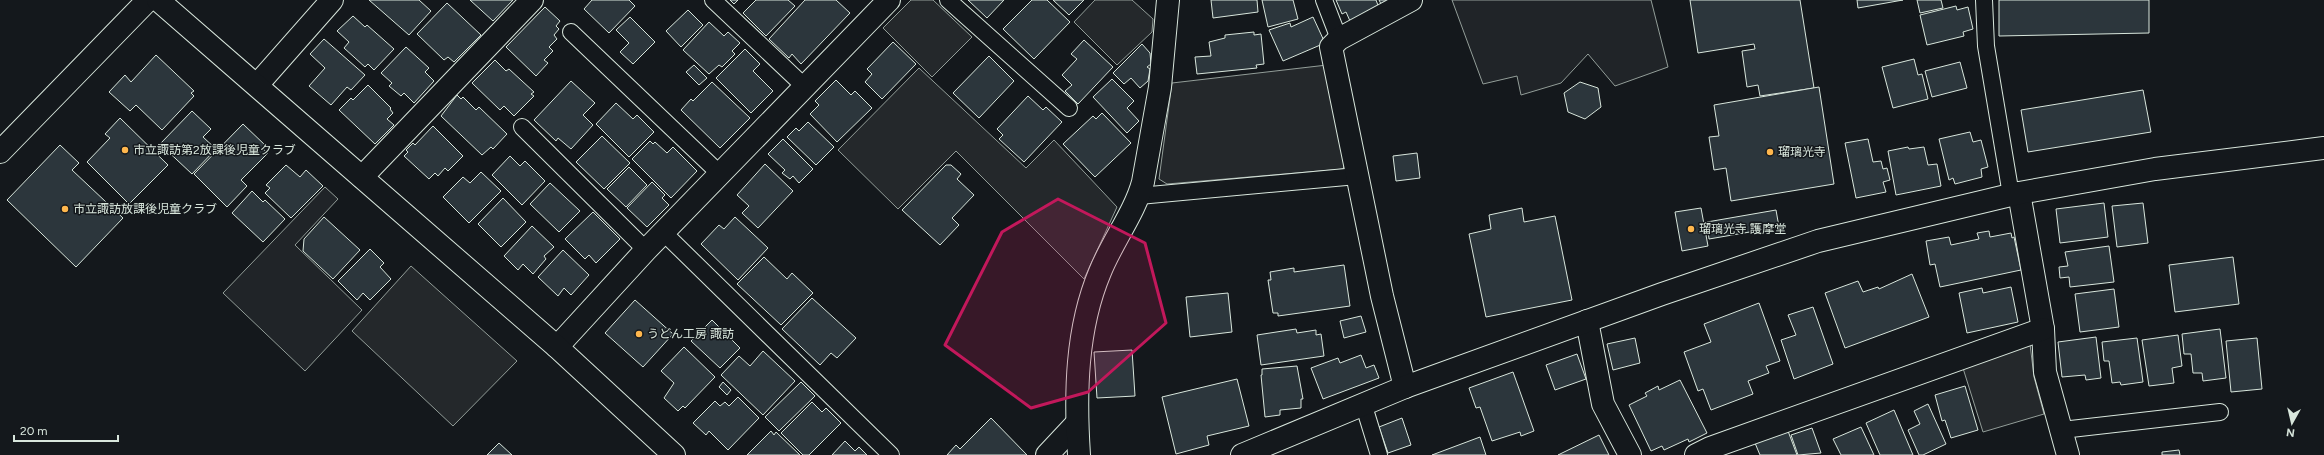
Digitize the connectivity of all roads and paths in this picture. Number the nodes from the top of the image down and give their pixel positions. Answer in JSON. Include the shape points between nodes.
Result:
{"nodes":[{"id":1,"x":148,"y":0,"type":"edge"},
{"id":2,"x":158,"y":0,"type":"edge"},
{"id":3,"x":332,"y":0,"type":"edge"},
{"id":4,"x":532,"y":0,"type":"edge"},
{"id":5,"x":714,"y":0,"type":"edge"},
{"id":6,"x":948,"y":0,"type":"edge"},
{"id":7,"x":1324,"y":0,"type":"edge"},
{"id":8,"x":1411,"y":0,"type":"edge"},
{"id":9,"x":1984,"y":0,"type":"edge"},
{"id":10,"x":884,"y":2,"type":"edge"},
{"id":11,"x":1162,"y":5,"type":"edge"},
{"id":12,"x":570,"y":32,"type":"dead end"},
{"id":13,"x":1339,"y":39,"type":"junction"},
{"id":14,"x":257,"y":85,"type":"junction"},
{"id":15,"x":805,"y":87,"type":"junction"},
{"id":16,"x":1069,"y":108,"type":"dead end"},
{"id":17,"x":522,"y":127,"type":"dead end"},
{"id":18,"x":2324,"y":148,"type":"edge"},
{"id":19,"x":0,"y":152,"type":"edge"},
{"id":20,"x":720,"y":174,"type":"junction"},
{"id":21,"x":1357,"y":176,"type":"junction"},
{"id":22,"x":362,"y":177,"type":"junction"},
{"id":23,"x":2015,"y":194,"type":"junction"},
{"id":24,"x":1139,"y":196,"type":"junction"},
{"id":25,"x":664,"y":233,"type":"junction"},
{"id":26,"x":646,"y":250,"type":"junction"},
{"id":27,"x":1587,"y":321,"type":"junction"},
{"id":28,"x":2043,"y":329,"type":"junction"},
{"id":29,"x":556,"y":347,"type":"junction"},
{"id":30,"x":1405,"y":387,"type":"junction"},
{"id":31,"x":1363,"y":403,"type":"junction"},
{"id":32,"x":2220,"y":412,"type":"dead end"},
{"id":33,"x":1077,"y":423,"type":"junction"},
{"id":34,"x":2062,"y":430,"type":"junction"},
{"id":35,"x":674,"y":455,"type":"edge"},
{"id":36,"x":891,"y":455,"type":"edge"},
{"id":37,"x":1047,"y":455,"type":"edge"},
{"id":38,"x":1079,"y":455,"type":"edge"},
{"id":39,"x":1242,"y":455,"type":"edge"},
{"id":40,"x":1379,"y":455,"type":"edge"},
{"id":41,"x":1630,"y":455,"type":"edge"},
{"id":42,"x":1696,"y":455,"type":"edge"},
{"id":43,"x":2068,"y":455,"type":"edge"}],
"edges":[{"from":1,"to":19,"type":"street"},
{"from":2,"to":14,"type":"street"},
{"from":3,"to":14,"type":"street"},
{"from":4,"to":22,"type":"street"},
{"from":5,"to":15,"type":"lane"},
{"from":6,"to":16,"type":"lane"},
{"from":7,"to":13,"type":"lane"},
{"from":8,"to":13,"type":"street"},
{"from":9,"to":23,"type":"lane","via":[[1986,46]]},
{"from":10,"to":15,"type":"street"},
{"from":11,"to":24,"type":"street","via":[[1160,87]]},
{"from":12,"to":20,"type":"lane"},
{"from":13,"to":21,"type":"street","via":[[1331,47]]},
{"from":14,"to":22,"type":"street"},
{"from":15,"to":20,"type":"street"},
{"from":17,"to":26,"type":"lane"},
{"from":18,"to":23,"type":"street","via":[[2155,169]]},
{"from":20,"to":25,"type":"street"},
{"from":21,"to":24,"type":"lane"},
{"from":21,"to":30,"type":"street","via":[[1382,296]]},
{"from":22,"to":29,"type":"street"},
{"from":23,"to":27,"type":"street","via":[[1818,241]]},
{"from":23,"to":28,"type":"street"},
{"from":24,"to":33,"type":"street","via":[[1114,239],[1087,307],[1080,354]]},
{"from":25,"to":26,"type":"street"},
{"from":25,"to":36,"type":"lane"},
{"from":26,"to":29,"type":"street"},
{"from":27,"to":30,"type":"street"},
{"from":27,"to":41,"type":"street","via":[[1603,404]]},
{"from":28,"to":34,"type":"street","via":[[2045,372]]},
{"from":28,"to":42,"type":"street"},
{"from":29,"to":35,"type":"street"},
{"from":30,"to":31,"type":"street"},
{"from":31,"to":39,"type":"street"},
{"from":31,"to":40,"type":"lane"},
{"from":32,"to":34,"type":"lane"},
{"from":33,"to":37,"type":"street"},
{"from":33,"to":38,"type":"street"},
{"from":34,"to":43,"type":"street"}]}
